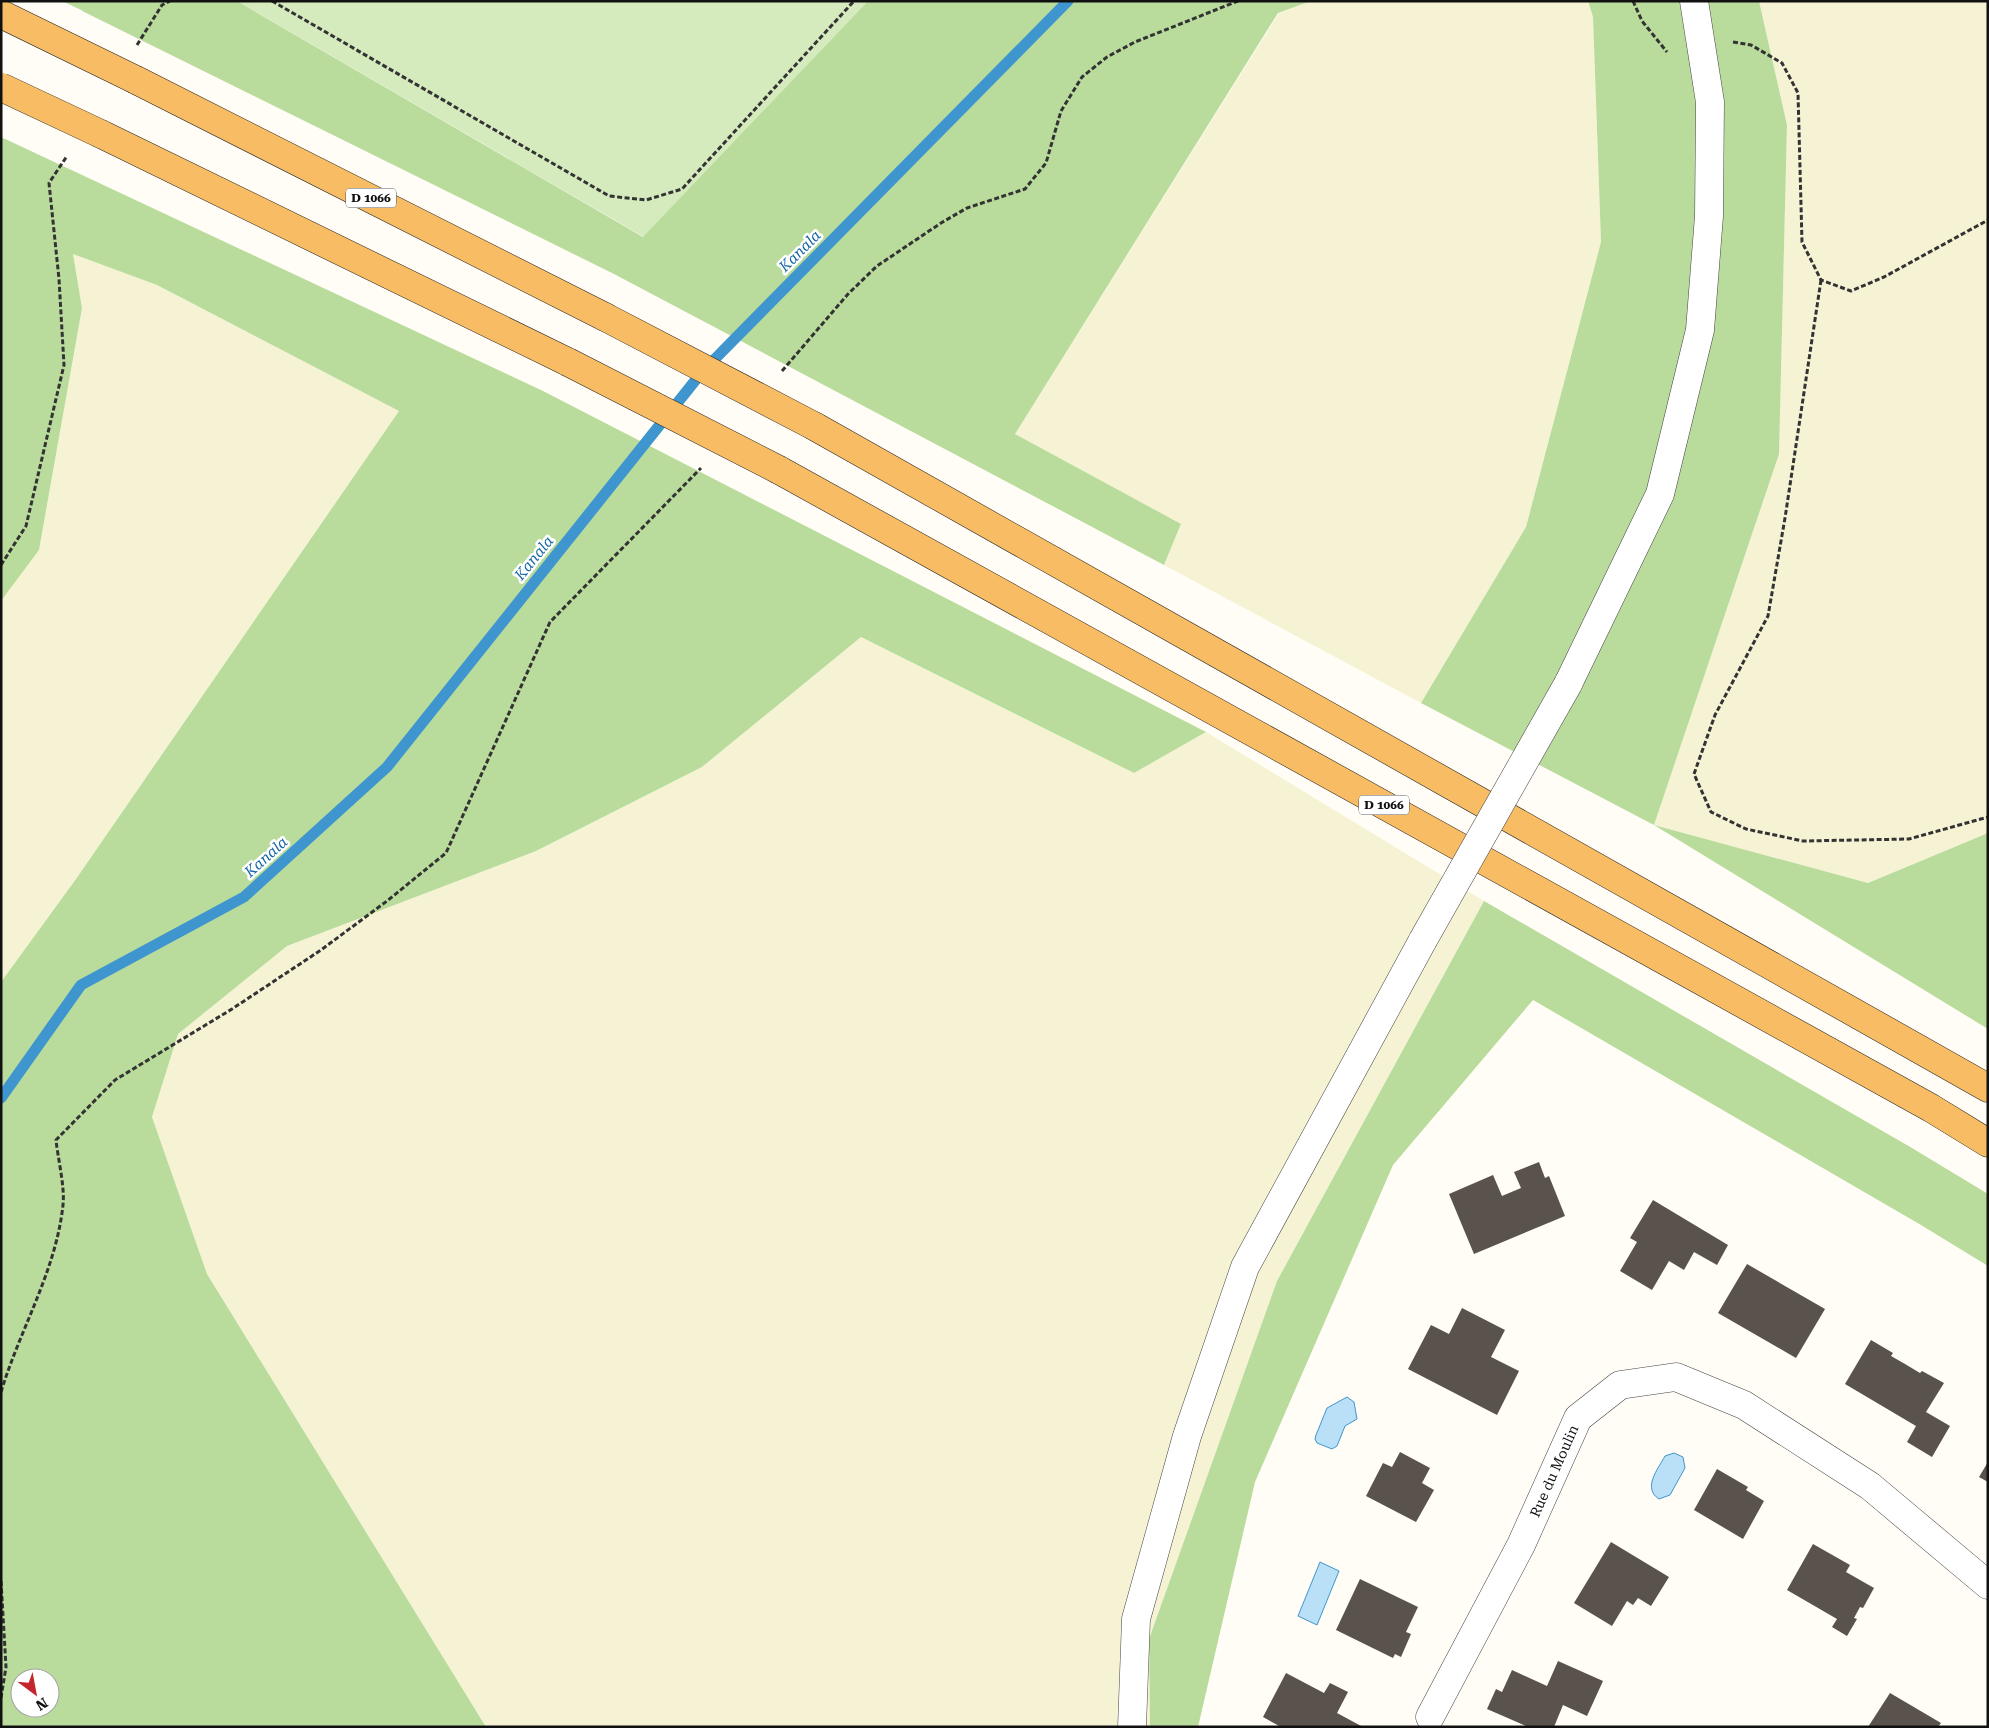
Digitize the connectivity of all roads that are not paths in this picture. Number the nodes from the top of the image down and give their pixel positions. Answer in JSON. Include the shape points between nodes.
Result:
{"nodes":[{"id":1,"x":1694,"y":1,"type":"edge"},
{"id":2,"x":1,"y":14,"type":"edge"},
{"id":3,"x":1,"y":87,"type":"edge"},
{"id":4,"x":1988,"y":1088,"type":"edge"},
{"id":5,"x":1988,"y":1143,"type":"edge"},
{"id":6,"x":1988,"y":1585,"type":"edge"},
{"id":7,"x":1430,"y":1717,"type":"dead end"},
{"id":8,"x":1132,"y":1727,"type":"edge"}],
"edges":[{"from":1,"to":8,"type":"street","bridge":true,"via":[[1710,102],[1709,216],[1700,330],[1660,494],[1568,684],[1423,940],[1245,1267],[1187,1436],[1136,1619]]},
{"from":2,"to":4,"type":"highway","number":"D 1066","bridge":true,"via":[[814,426]]},
{"from":3,"to":5,"type":"highway","number":"D 1066","bridge":true,"via":[[568,362],[779,470],[1931,1108]]},
{"from":6,"to":7,"type":"street","name":"Rue du Moulin","via":[[1870,1486],[1744,1406],[1676,1377],[1620,1385],[1578,1418],[1521,1545]]}]}
